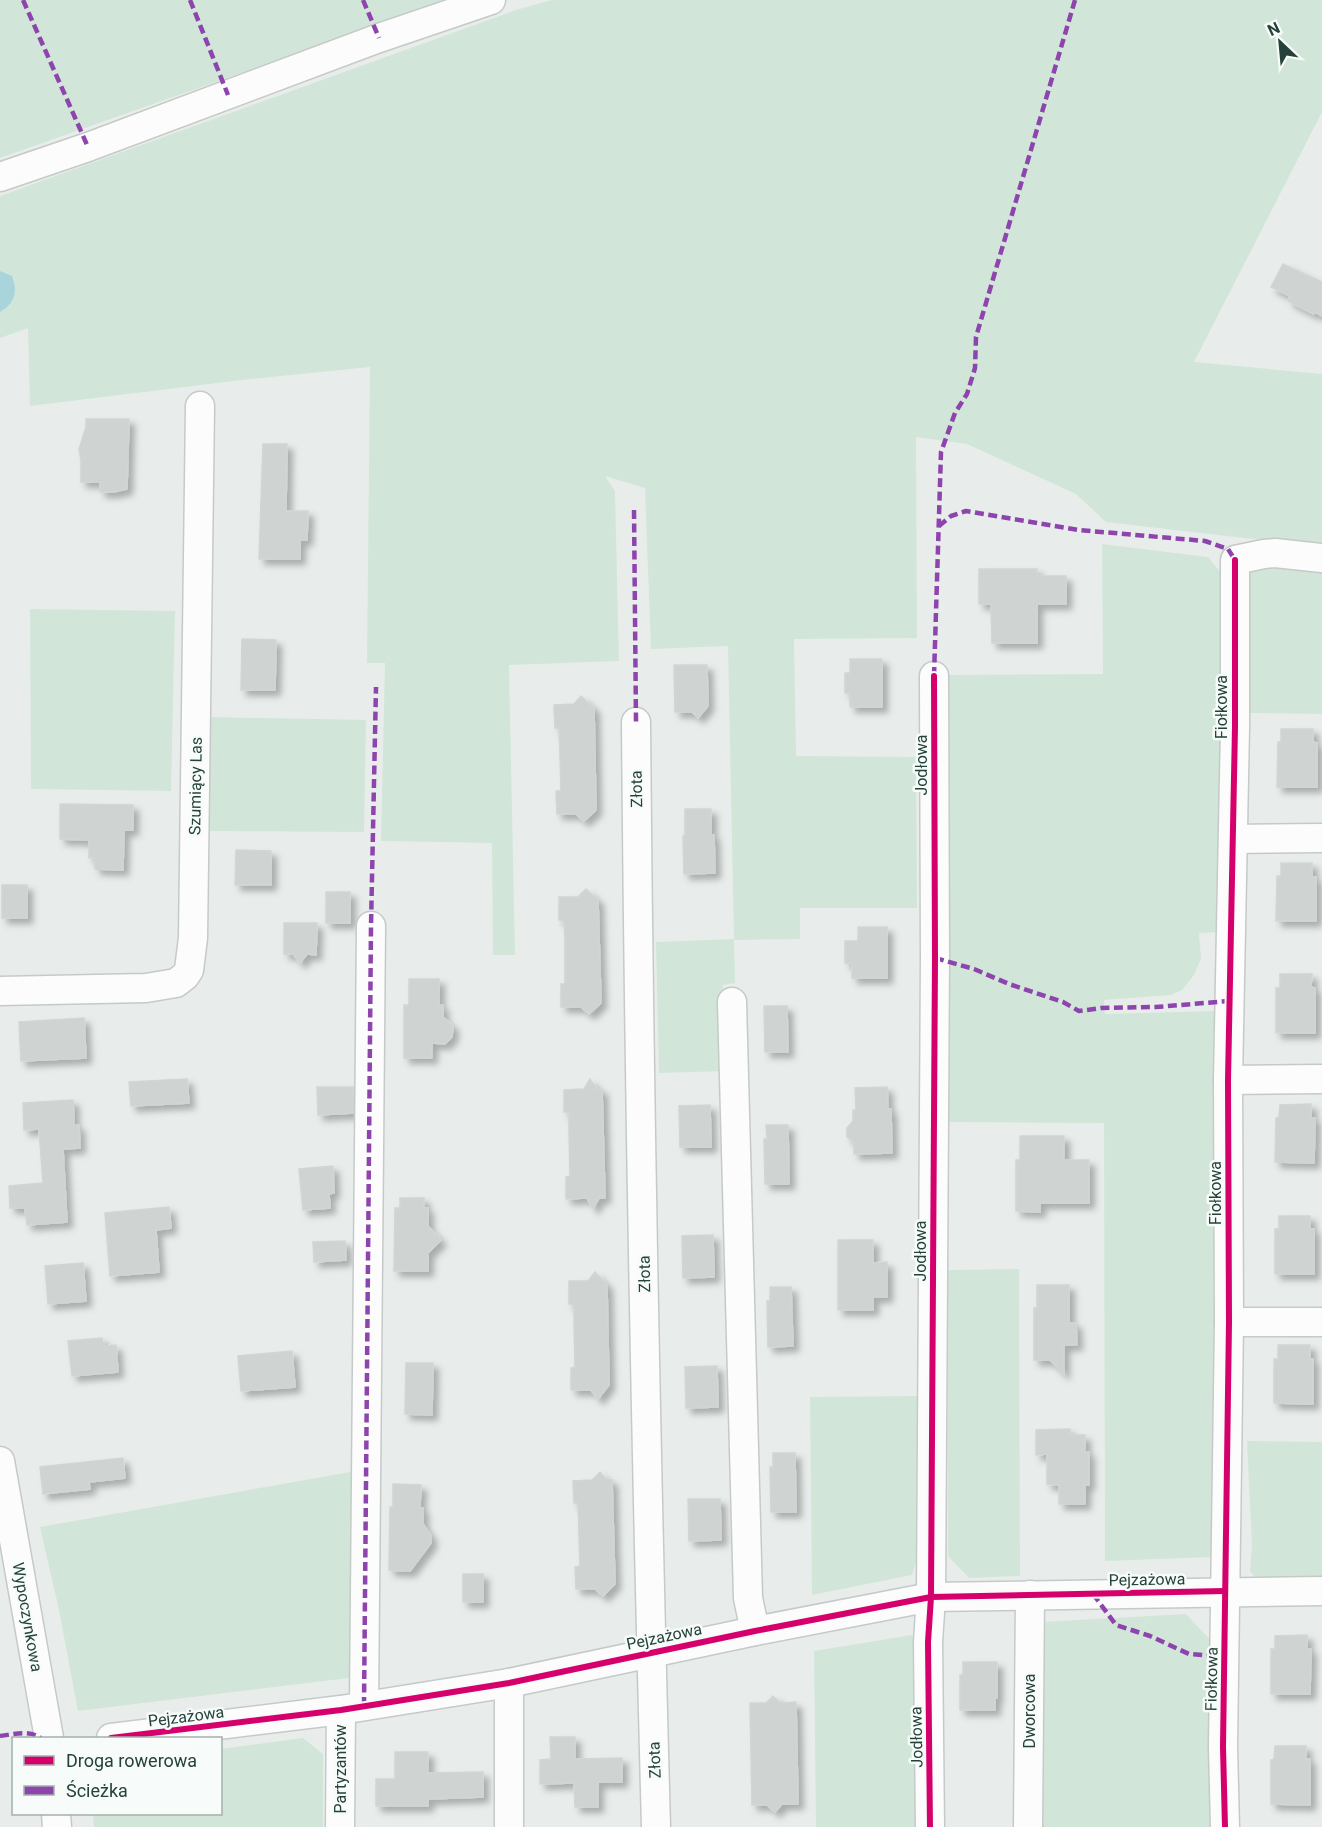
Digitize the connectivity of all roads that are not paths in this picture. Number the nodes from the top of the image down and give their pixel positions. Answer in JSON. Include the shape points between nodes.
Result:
{"nodes":[{"id":1,"x":491,"y":0,"type":"edge"},
{"id":2,"x":0,"y":177,"type":"edge"},
{"id":3,"x":200,"y":406,"type":"dead end"},
{"id":4,"x":1322,"y":558,"type":"edge"},
{"id":5,"x":934,"y":676,"type":"dead end"},
{"id":6,"x":636,"y":722,"type":"dead end"},
{"id":7,"x":1233,"y":838,"type":"junction"},
{"id":8,"x":1322,"y":838,"type":"edge"},
{"id":9,"x":371,"y":926,"type":"dead end"},
{"id":10,"x":0,"y":991,"type":"edge"},
{"id":11,"x":732,"y":1002,"type":"dead end"},
{"id":12,"x":1322,"y":1079,"type":"edge"},
{"id":13,"x":1228,"y":1080,"type":"junction"},
{"id":14,"x":1229,"y":1322,"type":"junction"},
{"id":15,"x":1322,"y":1322,"type":"edge"},
{"id":16,"x":0,"y":1461,"type":"edge"},
{"id":17,"x":1225,"y":1591,"type":"junction"},
{"id":18,"x":1322,"y":1591,"type":"edge"},
{"id":19,"x":1030,"y":1595,"type":"junction"},
{"id":20,"x":931,"y":1597,"type":"junction"},
{"id":21,"x":755,"y":1631,"type":"junction"},
{"id":22,"x":651,"y":1652,"type":"junction"},
{"id":23,"x":509,"y":1683,"type":"junction"},
{"id":24,"x":352,"y":1708,"type":"junction"},
{"id":25,"x":49,"y":1737,"type":"edge"},
{"id":26,"x":119,"y":1737,"type":"edge"},
{"id":27,"x":340,"y":1827,"type":"edge"},
{"id":28,"x":509,"y":1827,"type":"edge"},
{"id":29,"x":656,"y":1827,"type":"edge"},
{"id":30,"x":930,"y":1827,"type":"edge"},
{"id":31,"x":1028,"y":1827,"type":"edge"},
{"id":32,"x":1225,"y":1827,"type":"edge"}],
"edges":[{"from":1,"to":2,"type":"street"},
{"from":3,"to":10,"type":"street","name":"Szumiący Las","via":[[193,938],[189,970],[176,983],[146,988]]},
{"from":4,"to":7,"type":"street","name":"Fiołkowa","via":[[1275,553],[1235,560]]},
{"from":5,"to":20,"type":"street","name":"Jodłowa"},
{"from":6,"to":22,"type":"street","name":"Złota"},
{"from":7,"to":8,"type":"street"},
{"from":7,"to":13,"type":"street","name":"Fiołkowa"},
{"from":9,"to":24,"type":"street","name":"Partyzantów"},
{"from":11,"to":21,"type":"street","via":[[748,1598]]},
{"from":12,"to":13,"type":"street"},
{"from":13,"to":14,"type":"street","name":"Fiołkowa"},
{"from":14,"to":15,"type":"street"},
{"from":14,"to":17,"type":"street","name":"Fiołkowa"},
{"from":16,"to":25,"type":"street","name":"Wypoczynkowa"},
{"from":17,"to":18,"type":"street","name":"Pejzażowa"},
{"from":17,"to":19,"type":"street","name":"Pejzażowa"},
{"from":17,"to":32,"type":"street","name":"Fiołkowa"},
{"from":19,"to":20,"type":"street","name":"Pejzażowa"},
{"from":19,"to":31,"type":"street","name":"Dworcowa"},
{"from":20,"to":21,"type":"street","name":"Pejzażowa"},
{"from":20,"to":30,"type":"street","name":"Jodłowa"},
{"from":21,"to":22,"type":"street","name":"Pejzażowa"},
{"from":22,"to":23,"type":"street","name":"Pejzażowa"},
{"from":22,"to":29,"type":"street","name":"Złota"},
{"from":23,"to":24,"type":"street","name":"Pejzażowa"},
{"from":23,"to":28,"type":"street"},
{"from":24,"to":26,"type":"street","name":"Pejzażowa"},
{"from":24,"to":27,"type":"street","name":"Partyzantów"}]}
